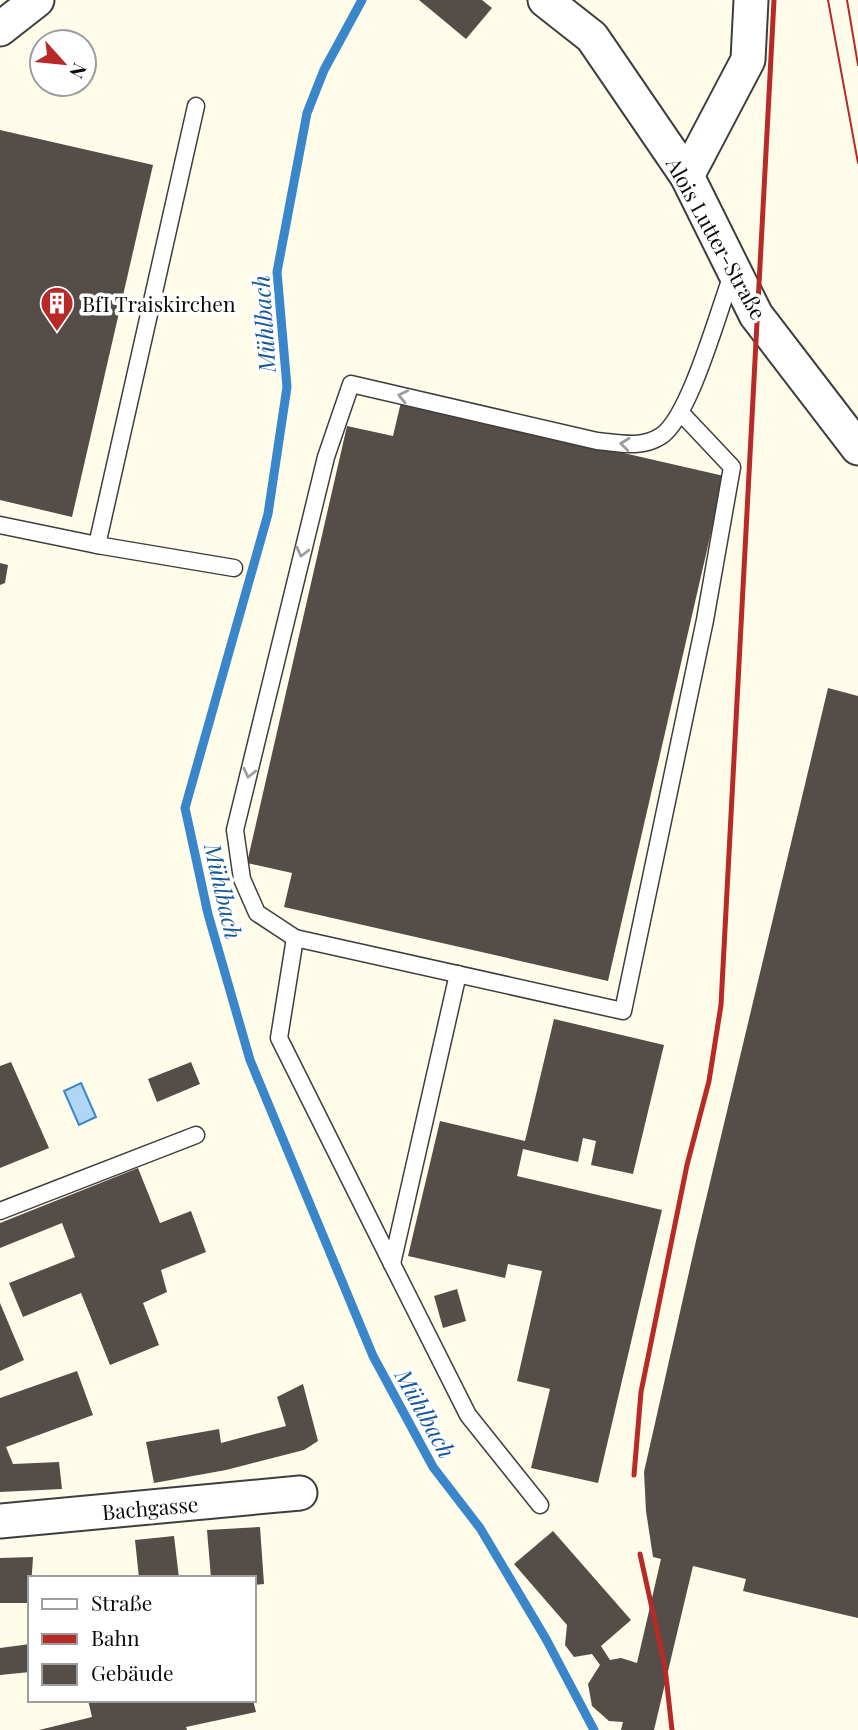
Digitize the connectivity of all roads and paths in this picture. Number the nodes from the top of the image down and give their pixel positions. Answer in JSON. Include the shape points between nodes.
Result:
{"nodes":[{"id":1,"x":37,"y":0,"type":"edge"},
{"id":2,"x":545,"y":0,"type":"edge"},
{"id":3,"x":751,"y":0,"type":"edge"},
{"id":4,"x":0,"y":29,"type":"edge"},
{"id":5,"x":196,"y":106,"type":"dead end"},
{"id":6,"x":687,"y":176,"type":"junction"},
{"id":7,"x":734,"y":270,"type":"junction"},
{"id":8,"x":682,"y":414,"type":"junction"},
{"id":9,"x":858,"y":448,"type":"edge"},
{"id":10,"x":0,"y":525,"type":"edge"},
{"id":11,"x":97,"y":545,"type":"junction"},
{"id":12,"x":234,"y":568,"type":"dead end"},
{"id":13,"x":295,"y":939,"type":"junction"},
{"id":14,"x":458,"y":974,"type":"junction"},
{"id":15,"x":196,"y":1135,"type":"dead end"},
{"id":16,"x":0,"y":1211,"type":"edge"},
{"id":17,"x":393,"y":1264,"type":"junction"},
{"id":18,"x":300,"y":1493,"type":"dead end"},
{"id":19,"x":540,"y":1505,"type":"dead end"},
{"id":20,"x":0,"y":1521,"type":"edge"}],
"edges":[{"from":1,"to":4,"type":"street"},
{"from":2,"to":6,"type":"street","name":"Alois Lutter-Straße","via":[[592,37]]},
{"from":3,"to":6,"type":"street","via":[[748,60]]},
{"from":5,"to":11,"type":"lane"},
{"from":6,"to":7,"type":"street","name":"Alois Lutter-Straße"},
{"from":7,"to":8,"type":"lane"},
{"from":7,"to":9,"type":"street","name":"Alois Lutter-Straße","via":[[756,315]]},
{"from":8,"to":13,"type":"lane","one_way":true,"via":[[662,435],[636,445],[597,441],[351,384],[326,457],[235,830],[242,879],[257,913]]},
{"from":8,"to":14,"type":"lane","via":[[732,467],[705,621],[623,1011]]},
{"from":10,"to":11,"type":"lane"},
{"from":11,"to":12,"type":"lane"},
{"from":13,"to":14,"type":"lane"},
{"from":13,"to":17,"type":"lane","via":[[279,1038]]},
{"from":14,"to":17,"type":"lane"},
{"from":15,"to":16,"type":"lane"},
{"from":17,"to":19,"type":"lane","via":[[468,1415]]},
{"from":18,"to":20,"type":"street","name":"Bachgasse"}]}
